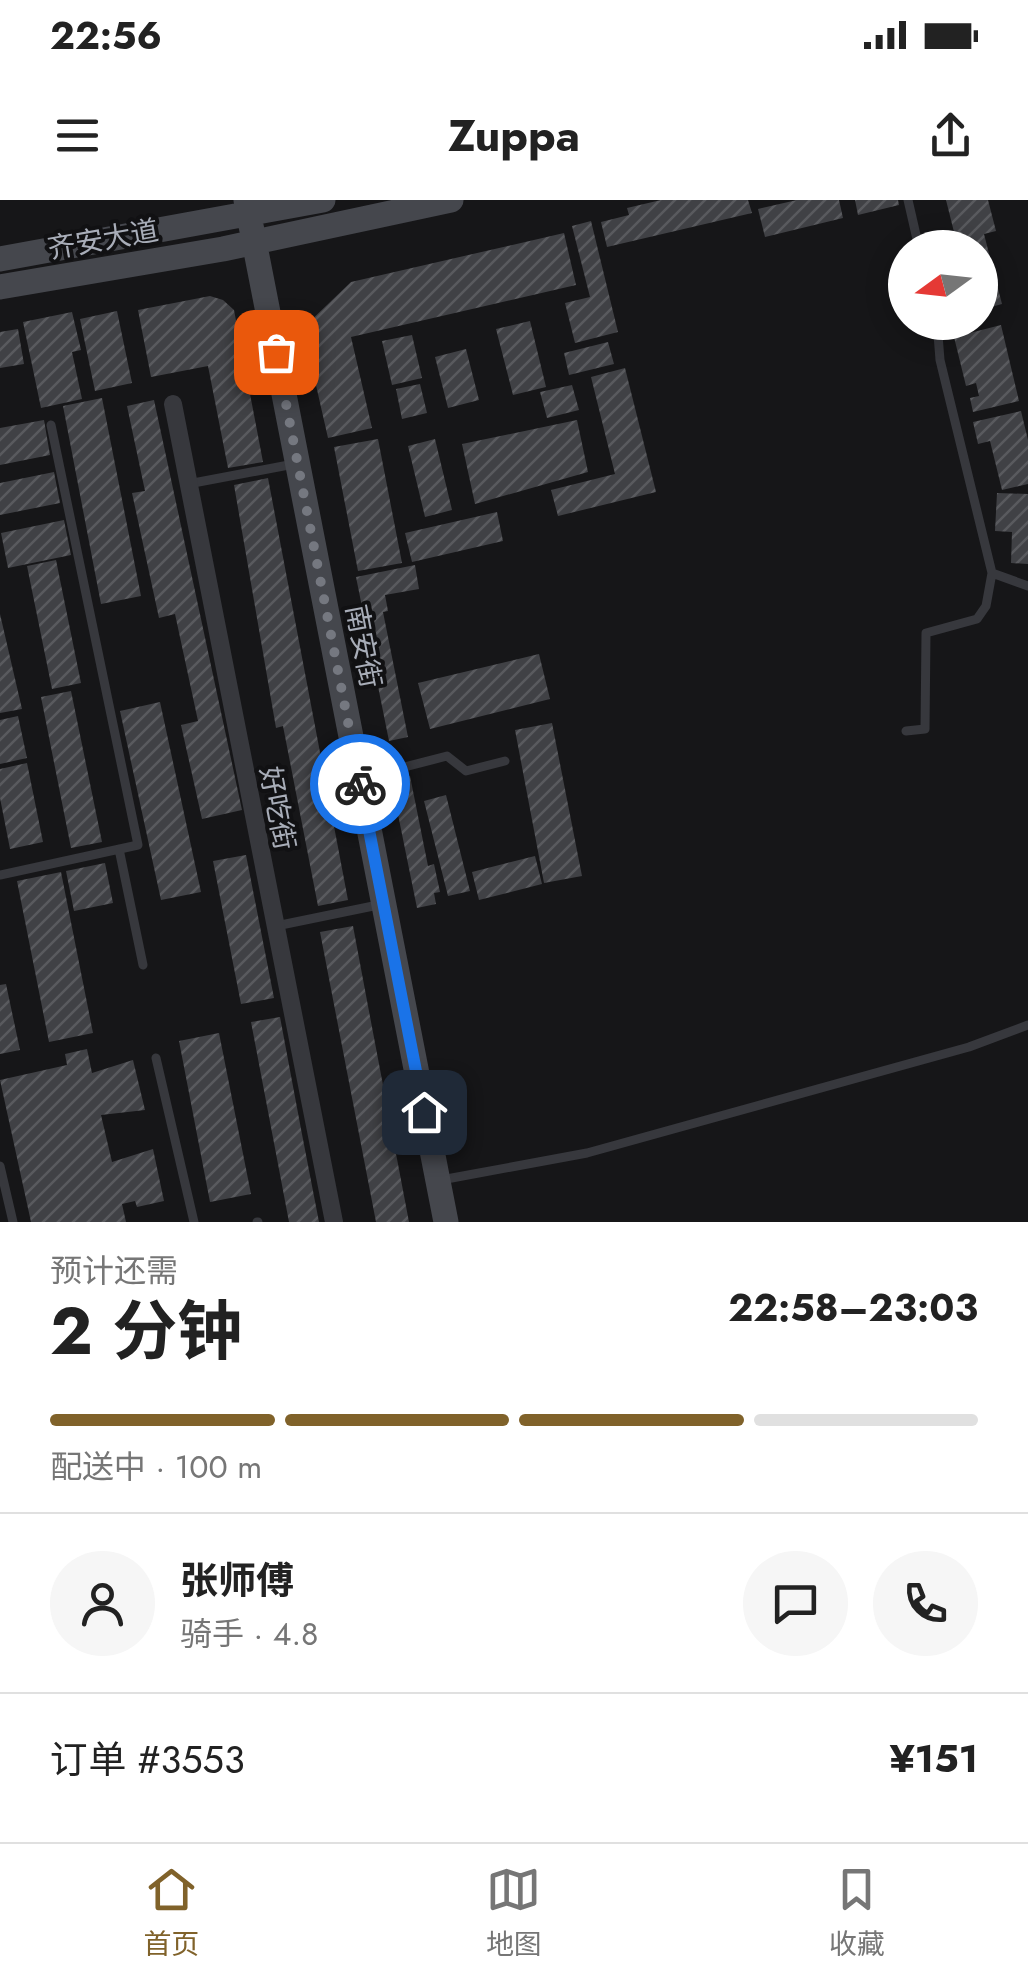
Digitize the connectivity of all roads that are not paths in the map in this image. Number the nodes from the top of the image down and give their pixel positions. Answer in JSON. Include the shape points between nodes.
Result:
{"nodes":[{"id":1,"x":323,"y":200,"type":"edge"},
{"id":2,"x":451,"y":200,"type":"edge"},
{"id":3,"x":908,"y":200,"type":"edge"},
{"id":4,"x":247,"y":208,"type":"edge"},
{"id":5,"x":916,"y":230,"type":"edge"},
{"id":6,"x":254,"y":242,"type":"junction"},
{"id":7,"x":0,"y":260,"type":"edge"},
{"id":8,"x":0,"y":287,"type":"edge"},
{"id":9,"x":938,"y":340,"type":"edge"},
{"id":10,"x":173,"y":404,"type":"dead end"},
{"id":11,"x":51,"y":425,"type":"dead end"},
{"id":12,"x":297,"y":463,"type":"junction"},
{"id":13,"x":188,"y":484,"type":"junction"},
{"id":14,"x":992,"y":573,"type":"junction"},
{"id":15,"x":1028,"y":586,"type":"edge"},
{"id":16,"x":906,"y":731,"type":"dead end"},
{"id":17,"x":505,"y":761,"type":"dead end"},
{"id":18,"x":359,"y":778,"type":"junction"},
{"id":19,"x":119,"y":849,"type":"junction"},
{"id":20,"x":0,"y":875,"type":"edge"},
{"id":21,"x":384,"y":904,"type":"junction"},
{"id":22,"x":273,"y":927,"type":"junction"},
{"id":23,"x":143,"y":965,"type":"dead end"},
{"id":24,"x":1028,"y":1025,"type":"edge"},
{"id":25,"x":156,"y":1058,"type":"dead end"},
{"id":26,"x":0,"y":1166,"type":"edge"},
{"id":27,"x":438,"y":1181,"type":"junction"},
{"id":28,"x":12,"y":1222,"type":"edge"},
{"id":29,"x":194,"y":1222,"type":"edge"},
{"id":30,"x":334,"y":1222,"type":"edge"},
{"id":31,"x":446,"y":1222,"type":"edge"}],
"edges":[{"from":1,"to":4,"type":"main road","name":"齐安大道"},
{"from":2,"to":6,"type":"main road","name":"齐安大道"},
{"from":3,"to":5,"type":"lane"},
{"from":4,"to":6,"type":"main road","name":"南安街"},
{"from":4,"to":7,"type":"main road","name":"齐安大道"},
{"from":6,"to":8,"type":"main road","name":"齐安大道"},
{"from":6,"to":12,"type":"main road","name":"南安街"},
{"from":9,"to":14,"type":"lane"},
{"from":10,"to":13,"type":"street","name":"好吃街"},
{"from":11,"to":19,"type":"lane","via":[[138,845]]},
{"from":12,"to":13,"type":"lane"},
{"from":12,"to":18,"type":"main road","name":"南安街"},
{"from":13,"to":22,"type":"street","name":"好吃街"},
{"from":14,"to":15,"type":"lane"},
{"from":14,"to":16,"type":"lane","via":[[977,619],[926,634],[925,728]]},
{"from":17,"to":18,"type":"lane","via":[[466,771],[447,756]]},
{"from":18,"to":21,"type":"main road","name":"南安街"},
{"from":19,"to":20,"type":"lane"},
{"from":19,"to":23,"type":"lane"},
{"from":21,"to":22,"type":"lane"},
{"from":21,"to":27,"type":"main road","name":"南安街"},
{"from":22,"to":30,"type":"street","name":"好吃街"},
{"from":24,"to":27,"type":"lane","via":[[587,1153]]},
{"from":25,"to":29,"type":"lane"},
{"from":26,"to":28,"type":"lane"},
{"from":27,"to":31,"type":"main road","name":"南安街"}]}
